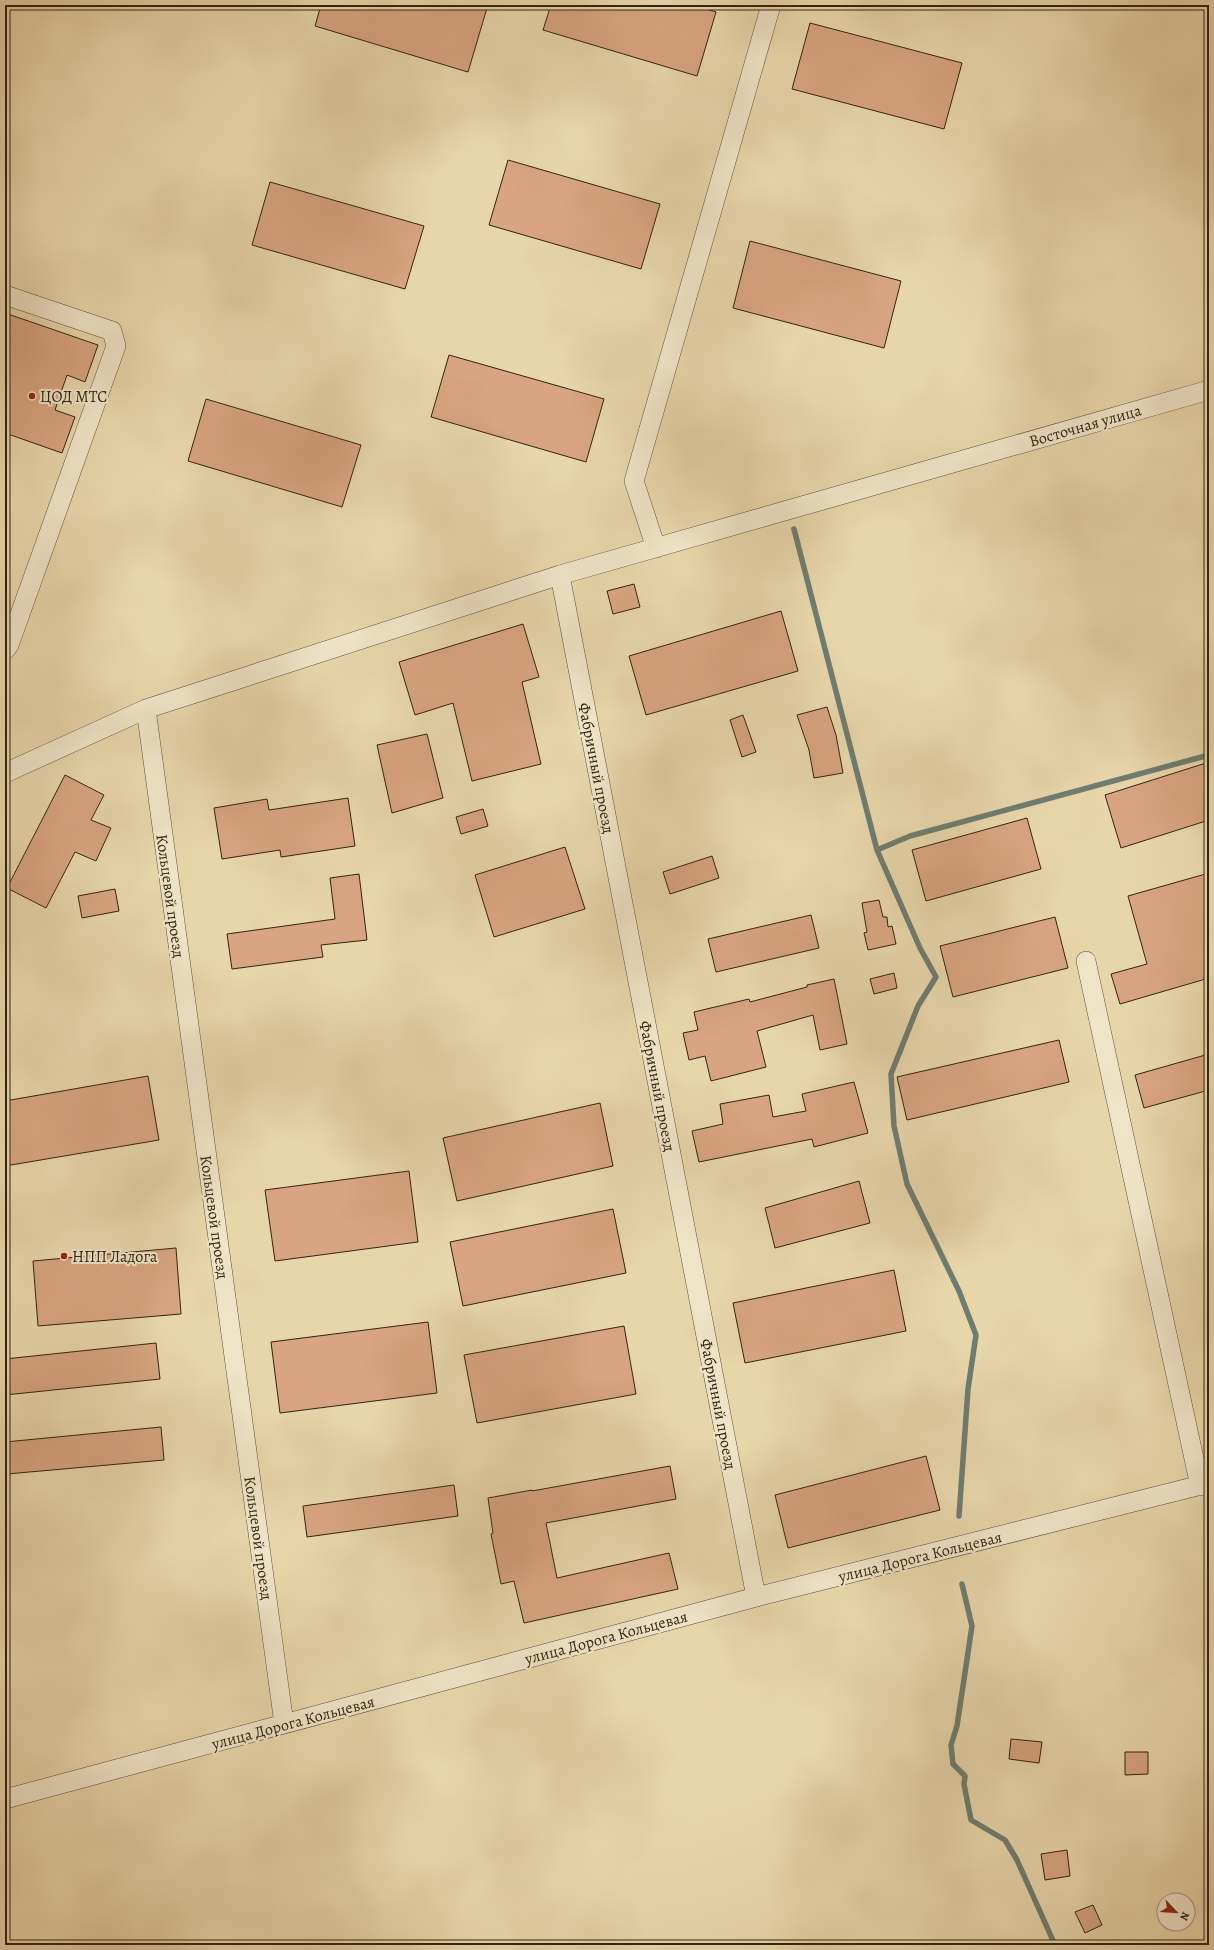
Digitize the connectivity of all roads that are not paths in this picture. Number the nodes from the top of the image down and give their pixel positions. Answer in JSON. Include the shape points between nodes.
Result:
{"nodes":[{"id":1,"x":770,"y":5,"type":"edge"},
{"id":2,"x":5,"y":295,"type":"edge"},
{"id":3,"x":1209,"y":390,"type":"edge"},
{"id":4,"x":656,"y":548,"type":"junction"},
{"id":5,"x":560,"y":575,"type":"junction"},
{"id":6,"x":5,"y":650,"type":"edge"},
{"id":7,"x":146,"y":710,"type":"junction"},
{"id":8,"x":5,"y":773,"type":"edge"},
{"id":9,"x":1086,"y":961,"type":"dead end"},
{"id":10,"x":1204,"y":1484,"type":"edge"},
{"id":11,"x":756,"y":1597,"type":"junction"},
{"id":12,"x":284,"y":1724,"type":"junction"},
{"id":13,"x":5,"y":1799,"type":"edge"}],
"edges":[{"from":1,"to":4,"type":"street","via":[[634,481]]},
{"from":2,"to":6,"type":"street","via":[[112,331],[116,346]]},
{"from":3,"to":4,"type":"street","name":"Восточная улица"},
{"from":4,"to":5,"type":"street","name":"Восточная улица"},
{"from":5,"to":7,"type":"street","name":"Восточная улица"},
{"from":5,"to":11,"type":"street","name":"Фабричный проезд"},
{"from":7,"to":8,"type":"street","name":"Восточная улица"},
{"from":7,"to":12,"type":"street","name":"Кольцевой проезд"},
{"from":9,"to":10,"type":"street"},
{"from":10,"to":11,"type":"street","name":"улица Дорога Кольцевая"},
{"from":11,"to":12,"type":"street","name":"улица Дорога Кольцевая"},
{"from":12,"to":13,"type":"street","name":"улица Дорога Кольцевая"}]}
